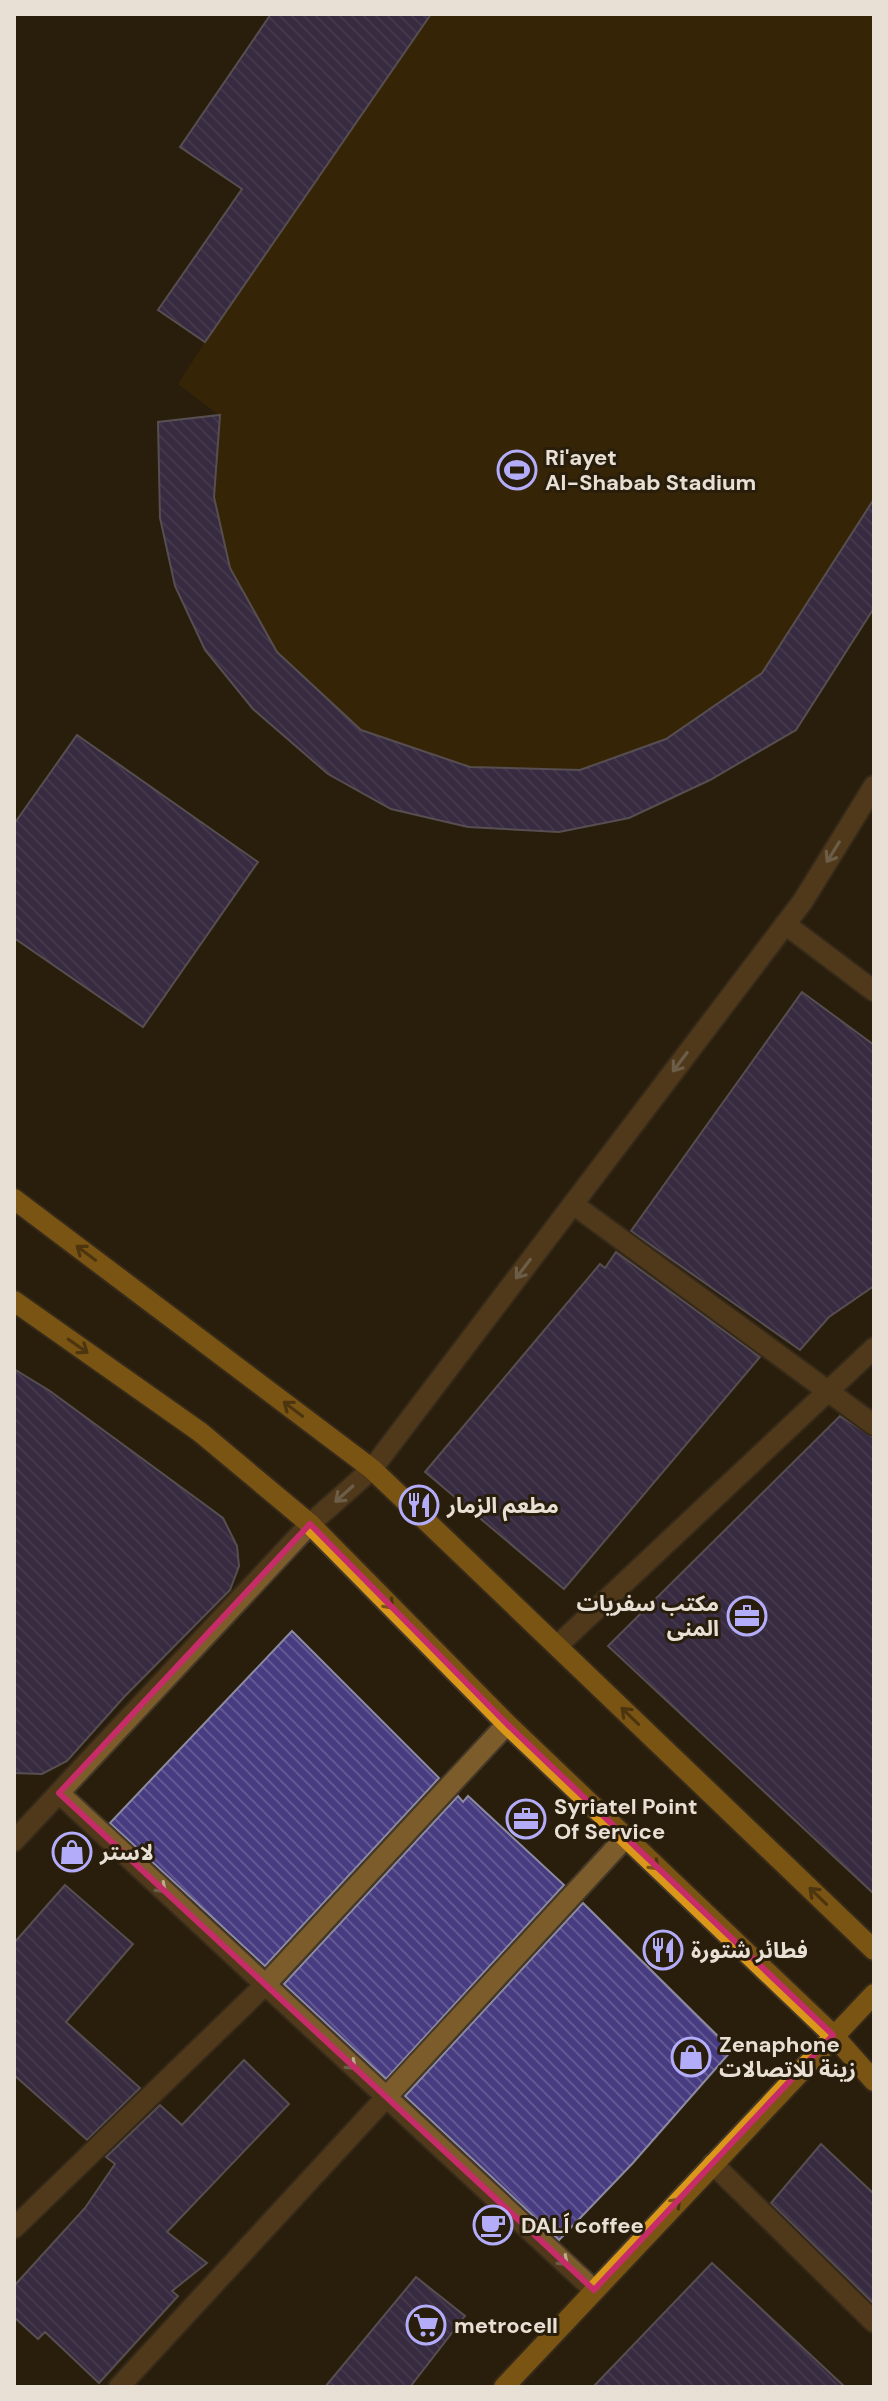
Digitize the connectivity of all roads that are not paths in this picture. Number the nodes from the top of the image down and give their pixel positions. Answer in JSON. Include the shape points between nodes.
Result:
{"nodes":[{"id":1,"x":874,"y":786,"type":"edge"},
{"id":2,"x":785,"y":924,"type":"junction"},
{"id":3,"x":874,"y":991,"type":"edge"},
{"id":4,"x":14,"y":1199,"type":"edge"},
{"id":5,"x":573,"y":1204,"type":"junction"},
{"id":6,"x":14,"y":1301,"type":"edge"},
{"id":7,"x":874,"y":1348,"type":"edge"},
{"id":8,"x":828,"y":1390,"type":"junction"},
{"id":9,"x":874,"y":1425,"type":"edge"},
{"id":10,"x":372,"y":1469,"type":"junction"},
{"id":11,"x":310,"y":1524,"type":"junction"},
{"id":12,"x":557,"y":1646,"type":"junction"},
{"id":13,"x":507,"y":1724,"type":"junction"},
{"id":14,"x":59,"y":1793,"type":"junction"},
{"id":15,"x":626,"y":1837,"type":"junction"},
{"id":16,"x":14,"y":1841,"type":"edge"},
{"id":17,"x":874,"y":1950,"type":"edge"},
{"id":18,"x":265,"y":1985,"type":"junction"},
{"id":19,"x":874,"y":1994,"type":"edge"},
{"id":20,"x":833,"y":2035,"type":"junction"},
{"id":21,"x":874,"y":2081,"type":"edge"},
{"id":22,"x":386,"y":2096,"type":"junction"},
{"id":23,"x":713,"y":2164,"type":"junction"},
{"id":24,"x":15,"y":2224,"type":"edge"},
{"id":25,"x":594,"y":2290,"type":"junction"},
{"id":26,"x":874,"y":2322,"type":"edge"},
{"id":27,"x":119,"y":2387,"type":"edge"},
{"id":28,"x":504,"y":2387,"type":"edge"}],
"edges":[{"from":1,"to":2,"type":"street","one_way":true},
{"from":2,"to":3,"type":"street"},
{"from":2,"to":5,"type":"street","one_way":true},
{"from":10,"to":4,"type":"main road","one_way":true},
{"from":5,"to":8,"type":"street"},
{"from":5,"to":10,"type":"street","one_way":true},
{"from":6,"to":11,"type":"main road","one_way":true,"via":[[200,1432]]},
{"from":7,"to":8,"type":"street"},
{"from":8,"to":9,"type":"street"},
{"from":8,"to":12,"type":"street"},
{"from":10,"to":11,"type":"street","one_way":true},
{"from":10,"to":12,"type":"main road"},
{"from":11,"to":13,"type":"main road","one_way":true},
{"from":11,"to":14,"type":"street"},
{"from":17,"to":12,"type":"main road","one_way":true},
{"from":13,"to":15,"type":"main road"},
{"from":13,"to":18,"type":"street"},
{"from":14,"to":16,"type":"street"},
{"from":14,"to":18,"type":"street","one_way":true},
{"from":15,"to":20,"type":"main road","one_way":true},
{"from":15,"to":22,"type":"street"},
{"from":18,"to":22,"type":"street","one_way":true},
{"from":18,"to":24,"type":"street"},
{"from":19,"to":20,"type":"main road"},
{"from":20,"to":21,"type":"main road"},
{"from":20,"to":23,"type":"main road"},
{"from":22,"to":25,"type":"street","one_way":true},
{"from":22,"to":27,"type":"street"},
{"from":25,"to":23,"type":"main road","one_way":true},
{"from":23,"to":26,"type":"street"},
{"from":25,"to":28,"type":"main road"}]}
